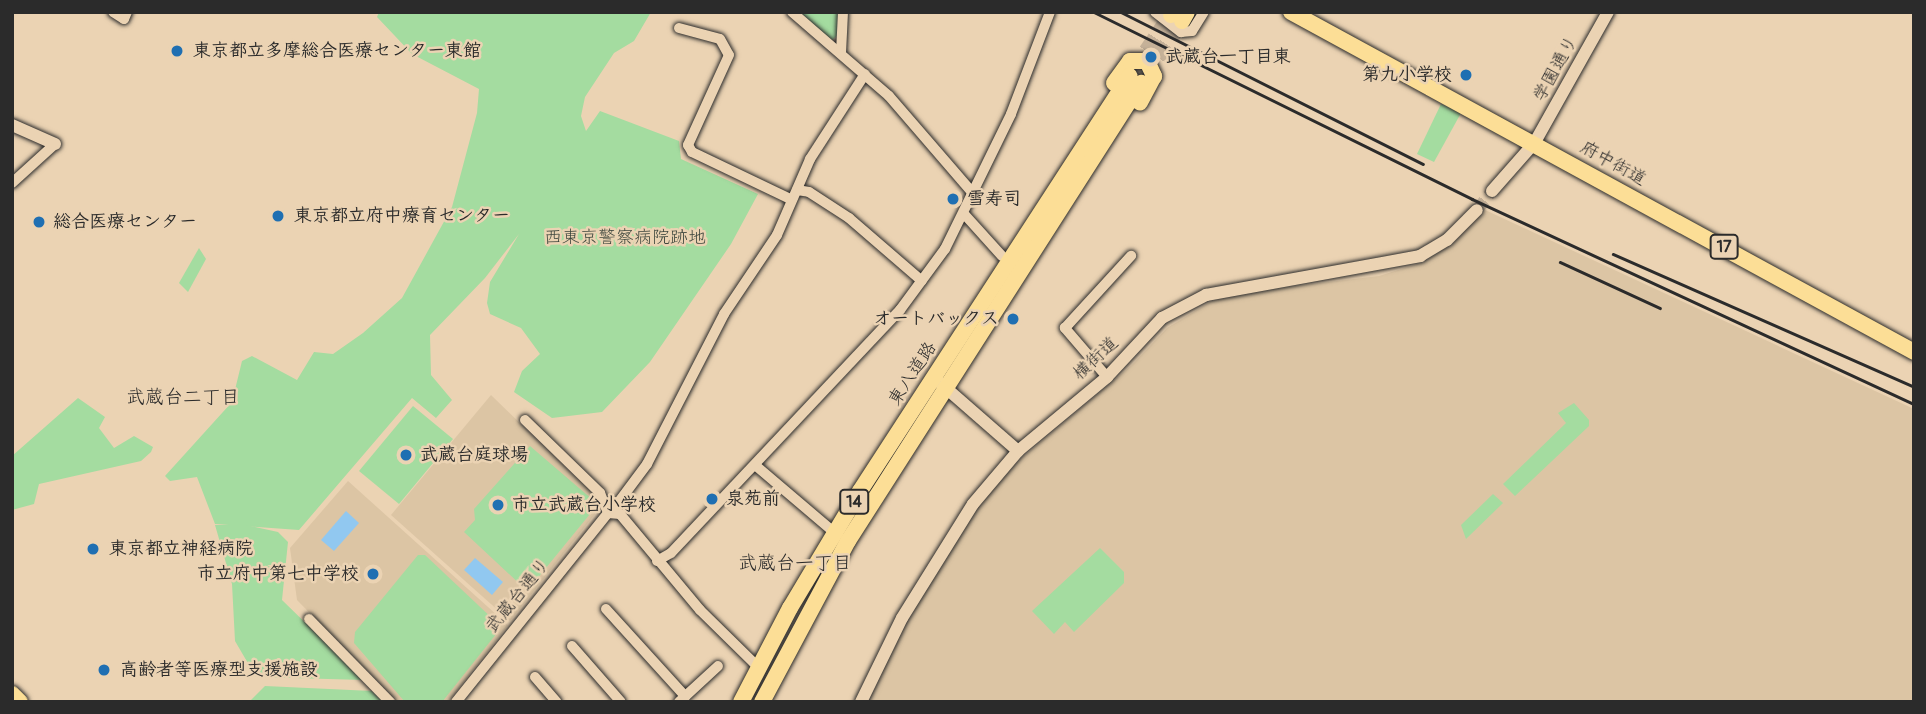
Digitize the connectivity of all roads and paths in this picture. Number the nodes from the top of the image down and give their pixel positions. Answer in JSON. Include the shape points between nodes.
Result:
{"nodes":[{"id":1,"x":113,"y":12,"type":"edge"},
{"id":2,"x":127,"y":12,"type":"edge"},
{"id":3,"x":792,"y":12,"type":"edge"},
{"id":4,"x":843,"y":12,"type":"edge"},
{"id":5,"x":1050,"y":12,"type":"edge"},
{"id":6,"x":1204,"y":12,"type":"edge"},
{"id":7,"x":1291,"y":12,"type":"edge"},
{"id":8,"x":1608,"y":12,"type":"edge"},
{"id":9,"x":1173,"y":15,"type":"edge"},
{"id":10,"x":678,"y":27,"type":"dead end"},
{"id":11,"x":841,"y":53,"type":"junction"},
{"id":12,"x":865,"y":74,"type":"junction"},
{"id":13,"x":12,"y":125,"type":"edge"},
{"id":14,"x":32,"y":134,"type":"junction"},
{"id":15,"x":1535,"y":142,"type":"junction"},
{"id":16,"x":55,"y":144,"type":"joint"},
{"id":17,"x":36,"y":161,"type":"junction"},
{"id":18,"x":12,"y":183,"type":"edge"},
{"id":19,"x":971,"y":191,"type":"junction"},
{"id":20,"x":1492,"y":191,"type":"tunnel mouth"},
{"id":21,"x":794,"y":195,"type":"junction"},
{"id":22,"x":1477,"y":210,"type":"tunnel mouth"},
{"id":23,"x":965,"y":215,"type":"junction"},
{"id":24,"x":1002,"y":256,"type":"junction"},
{"id":25,"x":1130,"y":256,"type":"dead end"},
{"id":26,"x":922,"y":281,"type":"junction"},
{"id":27,"x":978,"y":310,"type":"junction"},
{"id":28,"x":985,"y":328,"type":"junction"},
{"id":29,"x":1914,"y":352,"type":"edge"},
{"id":30,"x":1107,"y":377,"type":"junction"},
{"id":31,"x":940,"y":382,"type":"junction"},
{"id":32,"x":525,"y":420,"type":"dead end"},
{"id":33,"x":1018,"y":451,"type":"junction"},
{"id":34,"x":755,"y":465,"type":"junction"},
{"id":35,"x":610,"y":512,"type":"junction"},
{"id":36,"x":835,"y":533,"type":"junction"},
{"id":37,"x":657,"y":561,"type":"junction"},
{"id":38,"x":832,"y":570,"type":"junction"},
{"id":39,"x":606,"y":609,"type":"dead end"},
{"id":40,"x":309,"y":619,"type":"dead end"},
{"id":41,"x":771,"y":643,"type":"junction"},
{"id":42,"x":572,"y":646,"type":"dead end"},
{"id":43,"x":718,"y":666,"type":"dead end"},
{"id":44,"x":758,"y":667,"type":"junction"},
{"id":45,"x":535,"y":677,"type":"dead end"},
{"id":46,"x":12,"y":694,"type":"edge"},
{"id":47,"x":682,"y":699,"type":"edge"},
{"id":48,"x":20,"y":702,"type":"edge"},
{"id":49,"x":390,"y":702,"type":"edge"},
{"id":50,"x":456,"y":702,"type":"edge"},
{"id":51,"x":557,"y":702,"type":"edge"},
{"id":52,"x":621,"y":702,"type":"edge"},
{"id":53,"x":741,"y":702,"type":"edge"},
{"id":54,"x":749,"y":702,"type":"edge"},
{"id":55,"x":761,"y":702,"type":"edge"},
{"id":56,"x":861,"y":702,"type":"edge"}],
"edges":[{"from":1,"to":2,"type":"street","via":[[124,19]]},
{"from":3,"to":11,"type":"street"},
{"from":4,"to":11,"type":"street"},
{"from":5,"to":19,"type":"street","via":[[1011,114]]},
{"from":6,"to":9,"type":"street","via":[[1192,31],[1181,32]]},
{"from":7,"to":15,"type":"main road","name":"府中街道","number":"17"},
{"from":8,"to":15,"type":"street","name":"学園通り"},
{"from":10,"to":21,"type":"street","via":[[720,39],[729,55],[688,145],[692,152]]},
{"from":11,"to":12,"type":"street"},
{"from":12,"to":19,"type":"street"},
{"from":12,"to":21,"type":"street","name":"武蔵台通り","via":[[810,159]]},
{"from":13,"to":14,"type":"street"},
{"from":14,"to":16,"type":"street"},
{"from":14,"to":17,"type":"street","via":[[37,143]]},
{"from":15,"to":20,"type":"street"},
{"from":15,"to":29,"type":"main road","name":"府中街道","number":"17"},
{"from":16,"to":17,"type":"street"},
{"from":17,"to":18,"type":"street"},
{"from":19,"to":23,"type":"street"},
{"from":21,"to":26,"type":"street","via":[[809,192],[849,218]]},
{"from":21,"to":35,"type":"street","name":"武蔵台通り","via":[[777,235],[724,314],[647,464]]},
{"from":22,"to":30,"type":"street","name":"横街道","via":[[1447,240],[1420,256],[1193,300],[1162,318]]},
{"from":23,"to":24,"type":"street"},
{"from":23,"to":26,"type":"street"},
{"from":24,"to":27,"type":"main road","number":"14"},
{"from":24,"to":28,"type":"main road","number":"14","via":[[1126,66],[1135,59],[1147,61],[1154,69],[1152,83],[1024,282]]},
{"from":25,"to":30,"type":"street","via":[[1065,328]]},
{"from":26,"to":34,"type":"street"},
{"from":27,"to":28,"type":"main road","name":"東八道路","number":"14","via":[[1136,80]]},
{"from":27,"to":31,"type":"main road","name":"東八道路","number":"14"},
{"from":28,"to":31,"type":"main road","name":"東八道路","number":"14"},
{"from":30,"to":33,"type":"street","name":"横街道"},
{"from":31,"to":33,"type":"street"},
{"from":31,"to":36,"type":"main road","name":"東八道路","number":"14"},
{"from":31,"to":38,"type":"main road","name":"東八道路","number":"14"},
{"from":32,"to":35,"type":"street","via":[[600,493]]},
{"from":33,"to":56,"type":"street","name":"横街道","via":[[954,531],[892,636]]},
{"from":34,"to":36,"type":"street"},
{"from":34,"to":37,"type":"street","via":[[671,553]]},
{"from":35,"to":37,"type":"street","via":[[620,514]]},
{"from":35,"to":50,"type":"street","name":"武蔵台通り"},
{"from":36,"to":41,"type":"main road","name":"東八道路","number":"14"},
{"from":37,"to":44,"type":"street","via":[[727,640]]},
{"from":38,"to":41,"type":"main road","via":[[778,653],[772,652]]},
{"from":38,"to":55,"type":"main road","name":"東八道路","number":"14"},
{"from":39,"to":47,"type":"street"},
{"from":40,"to":49,"type":"street"},
{"from":41,"to":44,"type":"main road","name":"東八道路","number":"14"},
{"from":42,"to":52,"type":"street"},
{"from":43,"to":47,"type":"street"},
{"from":44,"to":53,"type":"main road","name":"東八道路","number":"14"},
{"from":45,"to":51,"type":"street"},
{"from":46,"to":48,"type":"main road"},
{"from":54,"to":55,"type":"main road","via":[[754,698]]}]}
